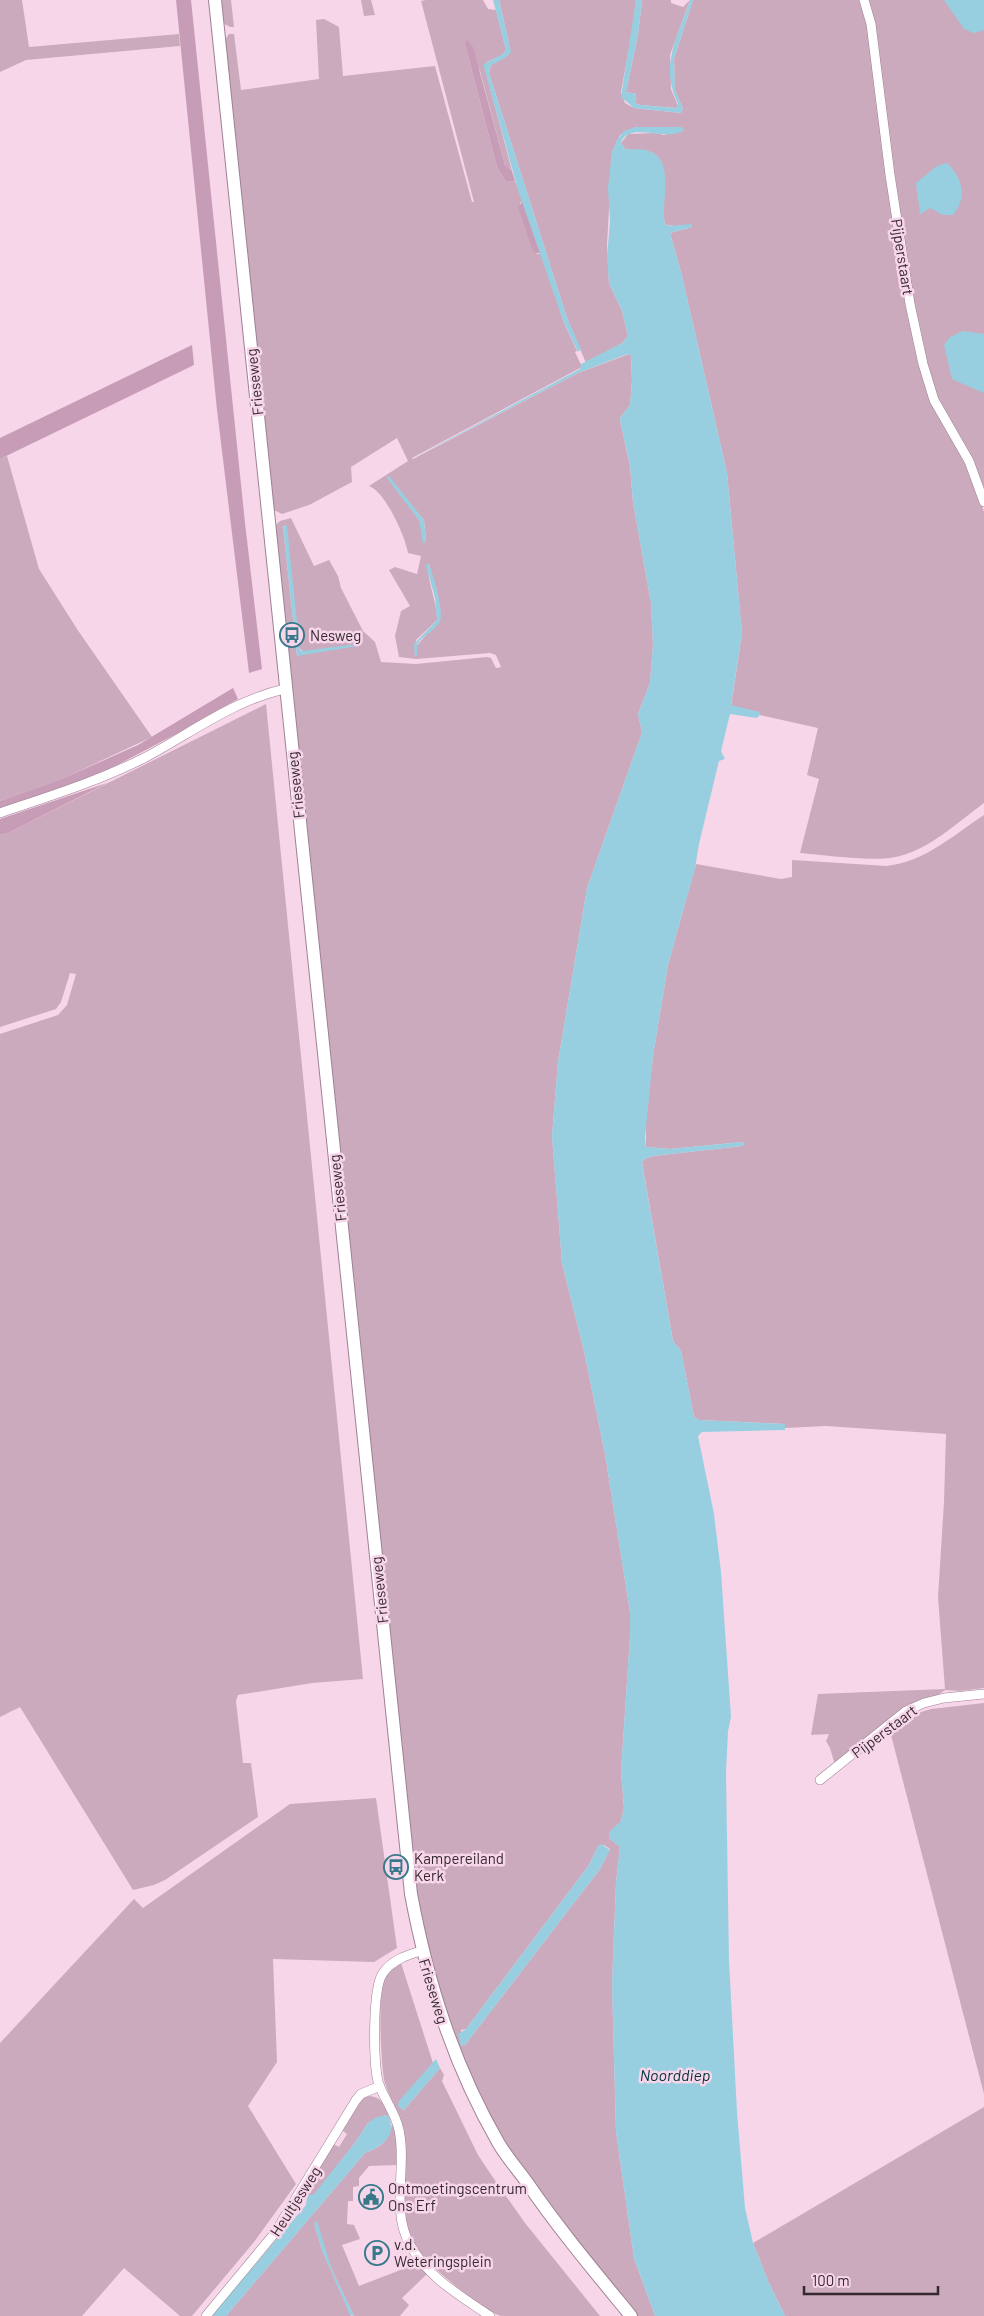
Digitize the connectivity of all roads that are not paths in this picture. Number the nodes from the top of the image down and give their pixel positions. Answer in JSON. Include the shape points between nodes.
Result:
{"nodes":[{"id":1,"x":215,"y":0,"type":"edge"},
{"id":2,"x":864,"y":0,"type":"edge"},
{"id":3,"x":984,"y":502,"type":"edge"},
{"id":4,"x":285,"y":690,"type":"junction"},
{"id":5,"x":0,"y":813,"type":"edge"},
{"id":6,"x":984,"y":1694,"type":"edge"},
{"id":7,"x":820,"y":1780,"type":"dead end"},
{"id":8,"x":422,"y":1951,"type":"junction"},
{"id":9,"x":380,"y":2086,"type":"junction"},
{"id":10,"x":206,"y":2316,"type":"edge"},
{"id":11,"x":490,"y":2316,"type":"edge"},
{"id":12,"x":631,"y":2316,"type":"edge"}],
"edges":[{"from":1,"to":4,"type":"main road","name":"Frieseweg"},
{"from":2,"to":3,"type":"street","name":"Pijperstaart","via":[[871,24],[910,304],[923,364],[934,400],[969,461]]},
{"from":4,"to":5,"type":"street","via":[[262,694],[239,704],[145,757],[92,782]]},
{"from":4,"to":8,"type":"main road","name":"Frieseweg","via":[[411,1894]]},
{"from":6,"to":7,"type":"street","name":"Pijperstaart","via":[[931,1701],[906,1712]]},
{"from":8,"to":9,"type":"street","via":[[391,1964],[378,1981],[376,2069]]},
{"from":8,"to":12,"type":"main road","name":"Frieseweg","via":[[436,2004],[458,2061],[500,2145],[550,2216]]},
{"from":9,"to":10,"type":"street","name":"Heultjesweg","via":[[361,2094],[356,2100],[274,2234]]},
{"from":9,"to":11,"type":"street","via":[[399,2131],[401,2212],[408,2242],[443,2284]]}]}
